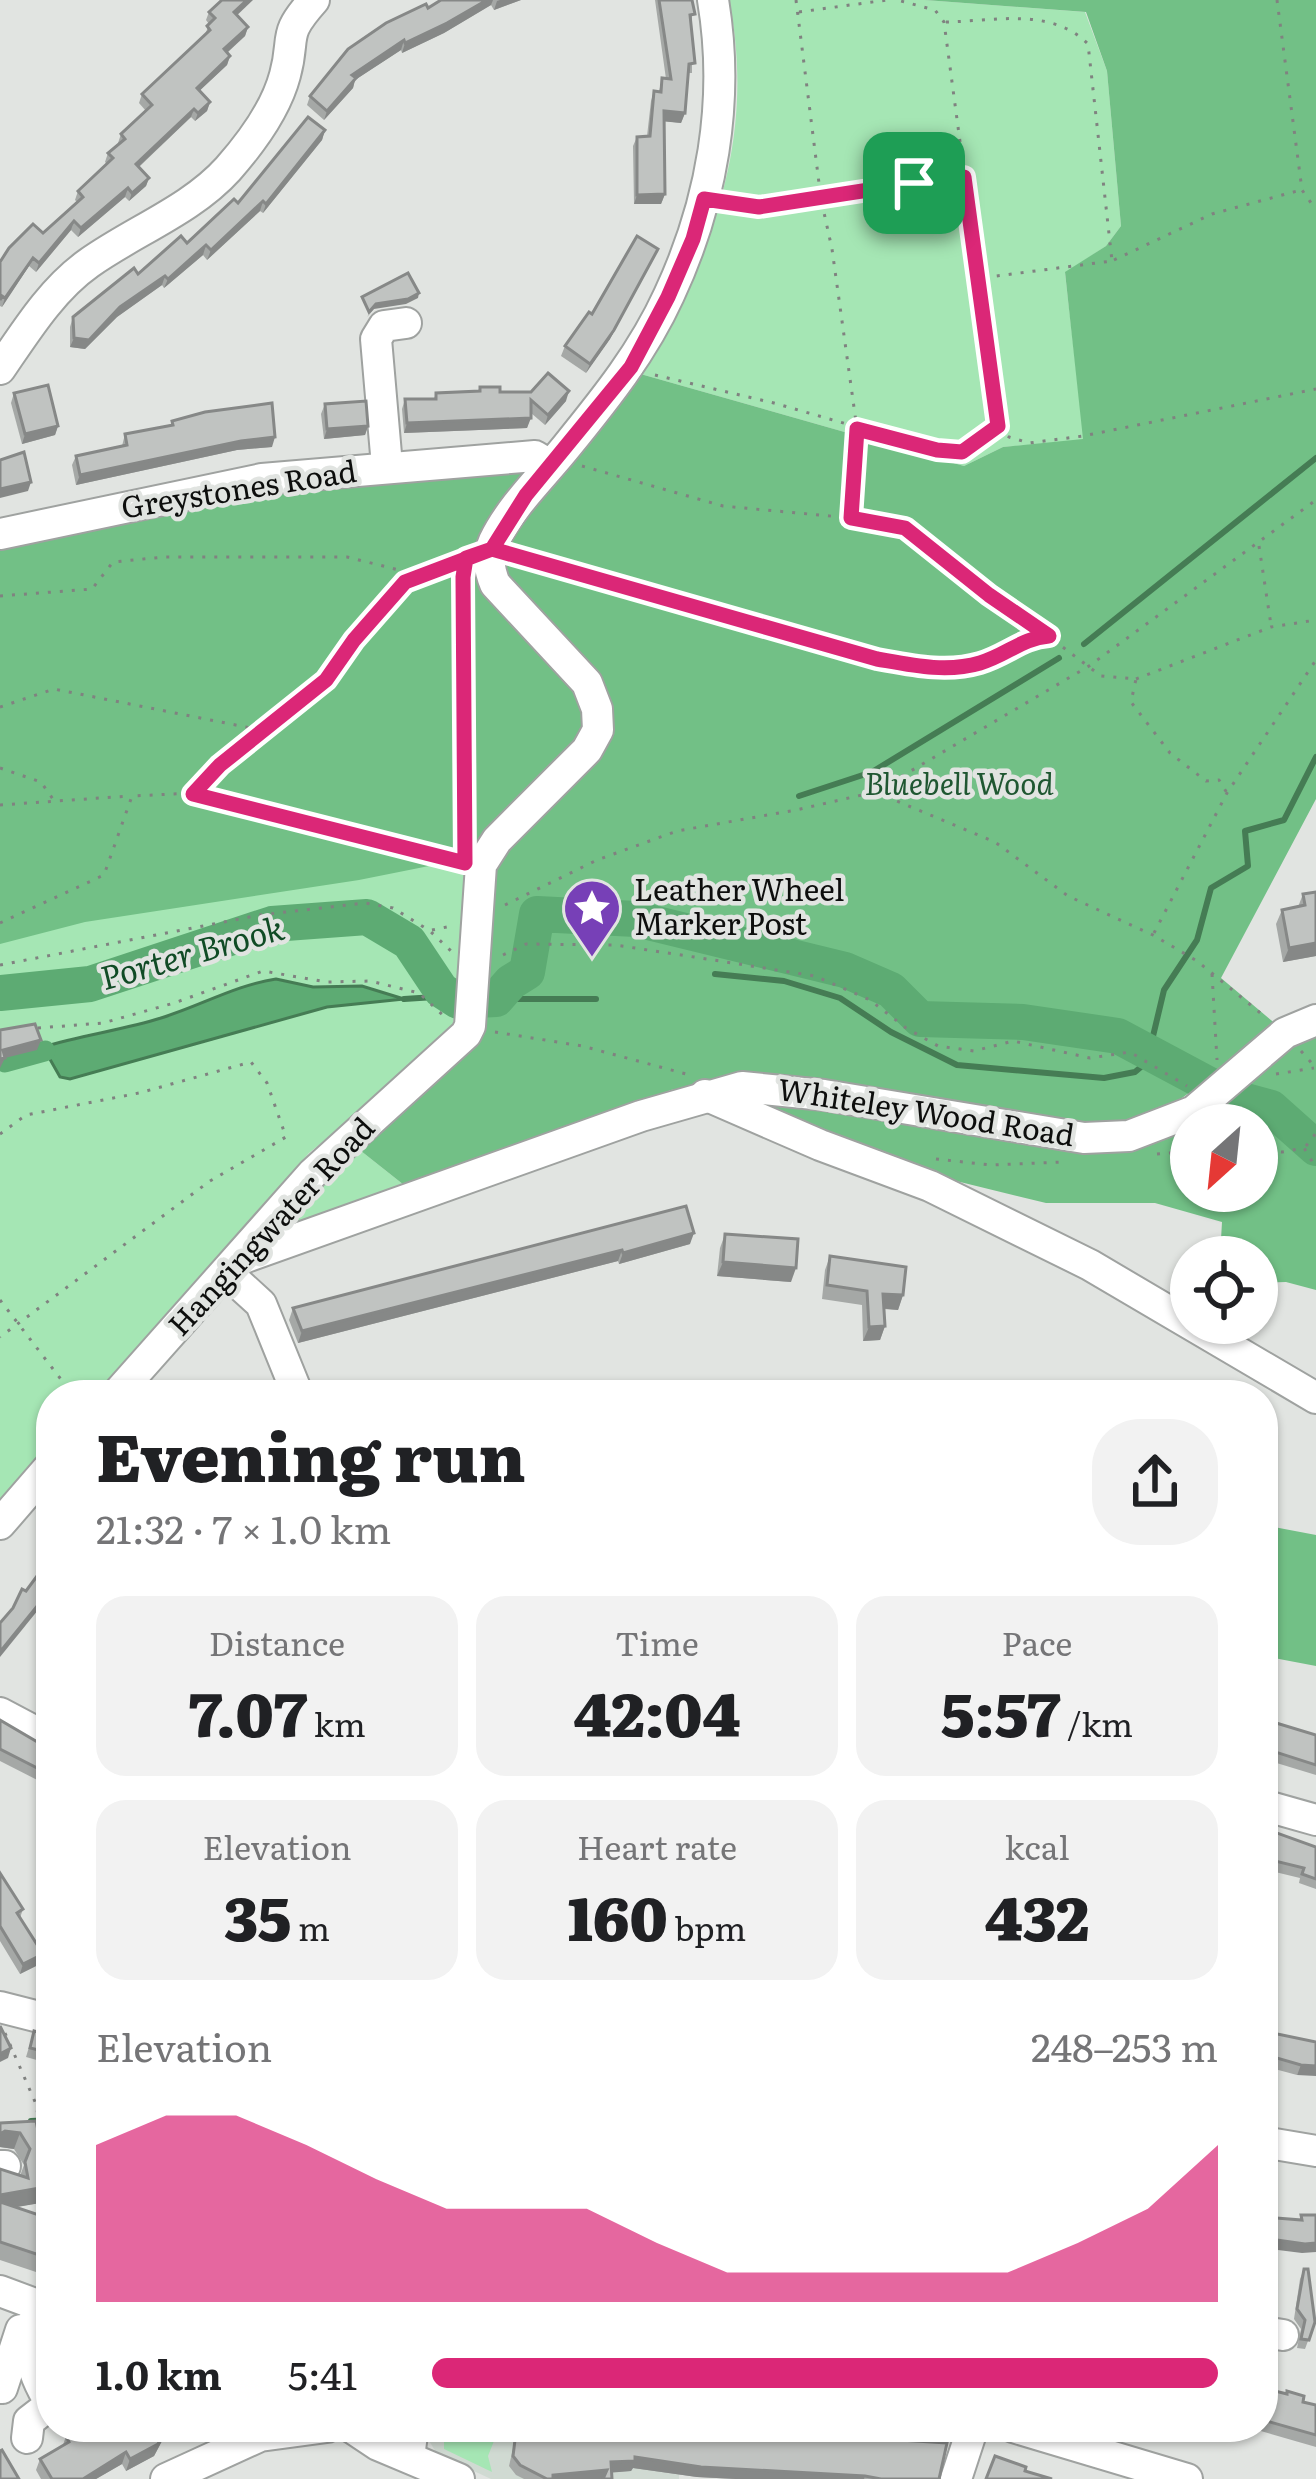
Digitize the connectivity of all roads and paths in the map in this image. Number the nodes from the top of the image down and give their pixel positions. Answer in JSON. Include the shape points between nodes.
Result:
{"nodes":[{"id":1,"x":282,"y":0,"type":"edge"},
{"id":2,"x":314,"y":0,"type":"edge"},
{"id":3,"x":713,"y":0,"type":"edge"},
{"id":4,"x":796,"y":0,"type":"edge"},
{"id":5,"x":887,"y":0,"type":"edge"},
{"id":6,"x":897,"y":0,"type":"edge"},
{"id":7,"x":1276,"y":0,"type":"edge"},
{"id":8,"x":798,"y":13,"type":"junction"},
{"id":9,"x":944,"y":22,"type":"junction"},
{"id":10,"x":289,"y":31,"type":"junction"},
{"id":11,"x":964,"y":177,"type":"junction"},
{"id":12,"x":1302,"y":190,"type":"junction"},
{"id":13,"x":704,"y":199,"type":"junction"},
{"id":14,"x":821,"y":199,"type":"junction"},
{"id":15,"x":1316,"y":210,"type":"edge"},
{"id":16,"x":1112,"y":261,"type":"junction"},
{"id":17,"x":978,"y":279,"type":"junction"},
{"id":18,"x":406,"y":323,"type":"dead end"},
{"id":19,"x":631,"y":367,"type":"junction"},
{"id":20,"x":0,"y":369,"type":"edge"},
{"id":21,"x":1316,"y":388,"type":"edge"},
{"id":22,"x":998,"y":426,"type":"junction"},
{"id":23,"x":857,"y":429,"type":"junction"},
{"id":24,"x":555,"y":460,"type":"junction"},
{"id":25,"x":388,"y":466,"type":"junction"},
{"id":26,"x":1316,"y":500,"type":"edge"},
{"id":27,"x":851,"y":518,"type":"junction"},
{"id":28,"x":0,"y":534,"type":"edge"},
{"id":29,"x":1259,"y":545,"type":"junction"},
{"id":30,"x":476,"y":550,"type":"junction"},
{"id":31,"x":417,"y":574,"type":"junction"},
{"id":32,"x":0,"y":596,"type":"edge"},
{"id":33,"x":1316,"y":620,"type":"edge"},
{"id":34,"x":1271,"y":627,"type":"junction"},
{"id":35,"x":1049,"y":636,"type":"junction"},
{"id":36,"x":1316,"y":660,"type":"edge"},
{"id":37,"x":1089,"y":666,"type":"junction"},
{"id":38,"x":1136,"y":680,"type":"junction"},
{"id":39,"x":0,"y":707,"type":"edge"},
{"id":40,"x":264,"y":730,"type":"junction"},
{"id":41,"x":0,"y":769,"type":"edge"},
{"id":42,"x":874,"y":792,"type":"junction"},
{"id":43,"x":1227,"y":793,"type":"junction"},
{"id":44,"x":193,"y":794,"type":"junction"},
{"id":45,"x":132,"y":796,"type":"junction"},
{"id":46,"x":56,"y":804,"type":"junction"},
{"id":47,"x":0,"y":805,"type":"edge"},
{"id":48,"x":465,"y":842,"type":"dead end"},
{"id":49,"x":465,"y":863,"type":"dead end"},
{"id":50,"x":496,"y":909,"type":"dead end"},
{"id":51,"x":0,"y":923,"type":"edge"},
{"id":52,"x":430,"y":931,"type":"dead end"},
{"id":53,"x":1153,"y":935,"type":"junction"},
{"id":54,"x":526,"y":944,"type":"dead end"},
{"id":55,"x":0,"y":965,"type":"edge"},
{"id":56,"x":1212,"y":973,"type":"junction"},
{"id":57,"x":426,"y":1003,"type":"dead end"},
{"id":58,"x":1316,"y":1020,"type":"edge"},
{"id":59,"x":470,"y":1027,"type":"junction"},
{"id":60,"x":37,"y":1028,"type":"edge"},
{"id":61,"x":1285,"y":1033,"type":"junction"},
{"id":62,"x":1214,"y":1086,"type":"junction"},
{"id":63,"x":705,"y":1095,"type":"junction"},
{"id":64,"x":0,"y":1134,"type":"edge"},
{"id":65,"x":1316,"y":1134,"type":"edge"},
{"id":66,"x":1304,"y":1148,"type":"junction"},
{"id":67,"x":1278,"y":1152,"type":"edge"},
{"id":68,"x":1170,"y":1153,"type":"edge"},
{"id":69,"x":1150,"y":1155,"type":"dead end"},
{"id":70,"x":1077,"y":1161,"type":"dead end"},
{"id":71,"x":1316,"y":1168,"type":"edge"},
{"id":72,"x":926,"y":1171,"type":"junction"},
{"id":73,"x":234,"y":1266,"type":"junction"},
{"id":74,"x":0,"y":1300,"type":"edge"},
{"id":75,"x":17,"y":1322,"type":"junction"},
{"id":76,"x":0,"y":1337,"type":"edge"},
{"id":77,"x":61,"y":1380,"type":"edge"},
{"id":78,"x":139,"y":1380,"type":"edge"},
{"id":79,"x":292,"y":1380,"type":"edge"},
{"id":80,"x":1316,"y":1398,"type":"edge"},
{"id":81,"x":36,"y":1483,"type":"edge"},
{"id":82,"x":0,"y":1524,"type":"edge"},
{"id":83,"x":0,"y":1713,"type":"edge"},
{"id":84,"x":36,"y":1731,"type":"edge"},
{"id":85,"x":1278,"y":1809,"type":"edge"},
{"id":86,"x":1316,"y":1820,"type":"edge"},
{"id":87,"x":0,"y":2007,"type":"edge"},
{"id":88,"x":36,"y":2016,"type":"edge"},
{"id":89,"x":0,"y":2020,"type":"edge"},
{"id":90,"x":36,"y":2104,"type":"edge"},
{"id":91,"x":1278,"y":2145,"type":"edge"},
{"id":92,"x":1316,"y":2151,"type":"edge"},
{"id":93,"x":0,"y":2291,"type":"edge"},
{"id":94,"x":36,"y":2304,"type":"edge"},
{"id":95,"x":36,"y":2315,"type":"edge"},
{"id":96,"x":36,"y":2325,"type":"edge"},
{"id":97,"x":36,"y":2381,"type":"edge"},
{"id":98,"x":2,"y":2388,"type":"edge"},
{"id":99,"x":36,"y":2416,"type":"edge"},
{"id":100,"x":26,"y":2438,"type":"dead end"},
{"id":101,"x":243,"y":2442,"type":"edge"},
{"id":102,"x":372,"y":2442,"type":"edge"},
{"id":103,"x":411,"y":2442,"type":"edge"},
{"id":104,"x":968,"y":2442,"type":"edge"},
{"id":105,"x":1061,"y":2442,"type":"edge"},
{"id":106,"x":207,"y":2469,"type":"edge"},
{"id":107,"x":1174,"y":2477,"type":"edge"},
{"id":108,"x":166,"y":2479,"type":"edge"},
{"id":109,"x":459,"y":2479,"type":"edge"},
{"id":110,"x":956,"y":2479,"type":"edge"}],
"edges":[{"from":1,"to":10,"type":"street"},
{"from":2,"to":10,"type":"street"},
{"from":3,"to":13,"type":"street","via":[[719,111]]},
{"from":4,"to":8,"type":"path"},
{"from":5,"to":8,"type":"path"},
{"from":6,"to":9,"type":"path","via":[[934,10]]},
{"from":7,"to":12,"type":"path"},
{"from":8,"to":14,"type":"path"},
{"from":9,"to":11,"type":"path"},
{"from":9,"to":16,"type":"path","via":[[1047,19],[1088,44]]},
{"from":10,"to":20,"type":"street","via":[[275,100],[224,174],[86,265],[35,317]]},
{"from":11,"to":14,"type":"path"},
{"from":11,"to":17,"type":"path"},
{"from":12,"to":15,"type":"path"},
{"from":12,"to":16,"type":"path","via":[[1212,214]]},
{"from":13,"to":14,"type":"path","via":[[759,207]]},
{"from":13,"to":19,"type":"street","via":[[668,297]]},
{"from":14,"to":23,"type":"path"},
{"from":16,"to":17,"type":"path"},
{"from":17,"to":22,"type":"path"},
{"from":18,"to":25,"type":"street","via":[[385,326],[376,339]]},
{"from":19,"to":23,"type":"path"},
{"from":19,"to":24,"type":"street"},
{"from":21,"to":22,"type":"path","via":[[1083,436],[1029,442]]},
{"from":22,"to":23,"type":"path","via":[[962,452]]},
{"from":23,"to":27,"type":"path"},
{"from":24,"to":25,"type":"street","name":"Greystones Road"},
{"from":24,"to":27,"type":"path","via":[[723,506]]},
{"from":24,"to":30,"type":"street"},
{"from":25,"to":28,"type":"street","name":"Greystones Road","via":[[262,479]]},
{"from":26,"to":29,"type":"path"},
{"from":27,"to":35,"type":"path","via":[[905,528]]},
{"from":29,"to":34,"type":"path"},
{"from":29,"to":37,"type":"path"},
{"from":30,"to":31,"type":"path"},
{"from":30,"to":35,"type":"path","via":[[938,669],[976,664],[1026,638]]},
{"from":30,"to":48,"type":"path","via":[[461,632]]},
{"from":30,"to":59,"type":"street","via":[[495,584],[586,683],[598,730],[481,865]]},
{"from":31,"to":32,"type":"path","via":[[347,557],[164,557],[112,562],[92,589]]},
{"from":31,"to":40,"type":"path","via":[[326,680]]},
{"from":33,"to":34,"type":"path"},
{"from":34,"to":38,"type":"path"},
{"from":35,"to":37,"type":"path"},
{"from":36,"to":43,"type":"path"},
{"from":37,"to":38,"type":"path","via":[[1101,676]]},
{"from":37,"to":42,"type":"path"},
{"from":38,"to":43,"type":"path","via":[[1131,702],[1170,753],[1206,781],[1220,779]]},
{"from":39,"to":40,"type":"path","via":[[54,688]]},
{"from":40,"to":44,"type":"path"},
{"from":41,"to":46,"type":"path","via":[[41,782]]},
{"from":42,"to":50,"type":"path","via":[[677,830]]},
{"from":42,"to":53,"type":"path","via":[[995,842],[1068,896]]},
{"from":43,"to":53,"type":"path"},
{"from":44,"to":45,"type":"path"},
{"from":44,"to":49,"type":"path"},
{"from":45,"to":46,"type":"path"},
{"from":45,"to":51,"type":"path","via":[[104,875]]},
{"from":46,"to":47,"type":"path"},
{"from":52,"to":55,"type":"path","via":[[393,908],[365,903]]},
{"from":53,"to":56,"type":"path"},
{"from":54,"to":62,"type":"path","via":[[615,945],[815,976],[870,1000],[938,1046],[974,1052],[1013,1041],[1090,1058],[1130,1052]]},
{"from":56,"to":61,"type":"path"},
{"from":56,"to":62,"type":"path"},
{"from":57,"to":60,"type":"path","via":[[419,993],[370,981],[263,971],[103,1023]]},
{"from":58,"to":61,"type":"street","name":"Whiteley Wood Road"},
{"from":59,"to":63,"type":"path","via":[[690,1074]]},
{"from":59,"to":73,"type":"street","name":"Hangingwater Road","via":[[313,1174]]},
{"from":61,"to":62,"type":"street","name":"Whiteley Wood Road"},
{"from":62,"to":63,"type":"street","name":"Whiteley Wood Road","via":[[1171,1123],[1084,1138],[772,1088]]},
{"from":63,"to":72,"type":"street","via":[[820,1145]]},
{"from":63,"to":73,"type":"street","name":"Whiteley Wood Road"},
{"from":64,"to":75,"type":"path","via":[[26,1115],[251,1062],[267,1082],[286,1137],[210,1181]]},
{"from":65,"to":66,"type":"path"},
{"from":66,"to":67,"type":"path"},
{"from":66,"to":71,"type":"path"},
{"from":68,"to":69,"type":"path"},
{"from":70,"to":72,"type":"path"},
{"from":72,"to":80,"type":"street"},
{"from":73,"to":78,"type":"street","name":"Hangingwater Road"},
{"from":73,"to":79,"type":"street","via":[[261,1304]]},
{"from":74,"to":75,"type":"path"},
{"from":75,"to":76,"type":"path"},
{"from":75,"to":77,"type":"path"},
{"from":81,"to":82,"type":"street"},
{"from":83,"to":84,"type":"street"},
{"from":85,"to":86,"type":"street"},
{"from":87,"to":88,"type":"street"},
{"from":89,"to":90,"type":"path"},
{"from":91,"to":92,"type":"street"},
{"from":93,"to":94,"type":"street"},
{"from":95,"to":98,"type":"street"},
{"from":96,"to":97,"type":"street","via":[[29,2359]]},
{"from":99,"to":100,"type":"street"},
{"from":101,"to":106,"type":"street"},
{"from":102,"to":103,"type":"street"},
{"from":103,"to":109,"type":"street"},
{"from":104,"to":110,"type":"street"},
{"from":105,"to":107,"type":"street"},
{"from":106,"to":108,"type":"street"}]}
